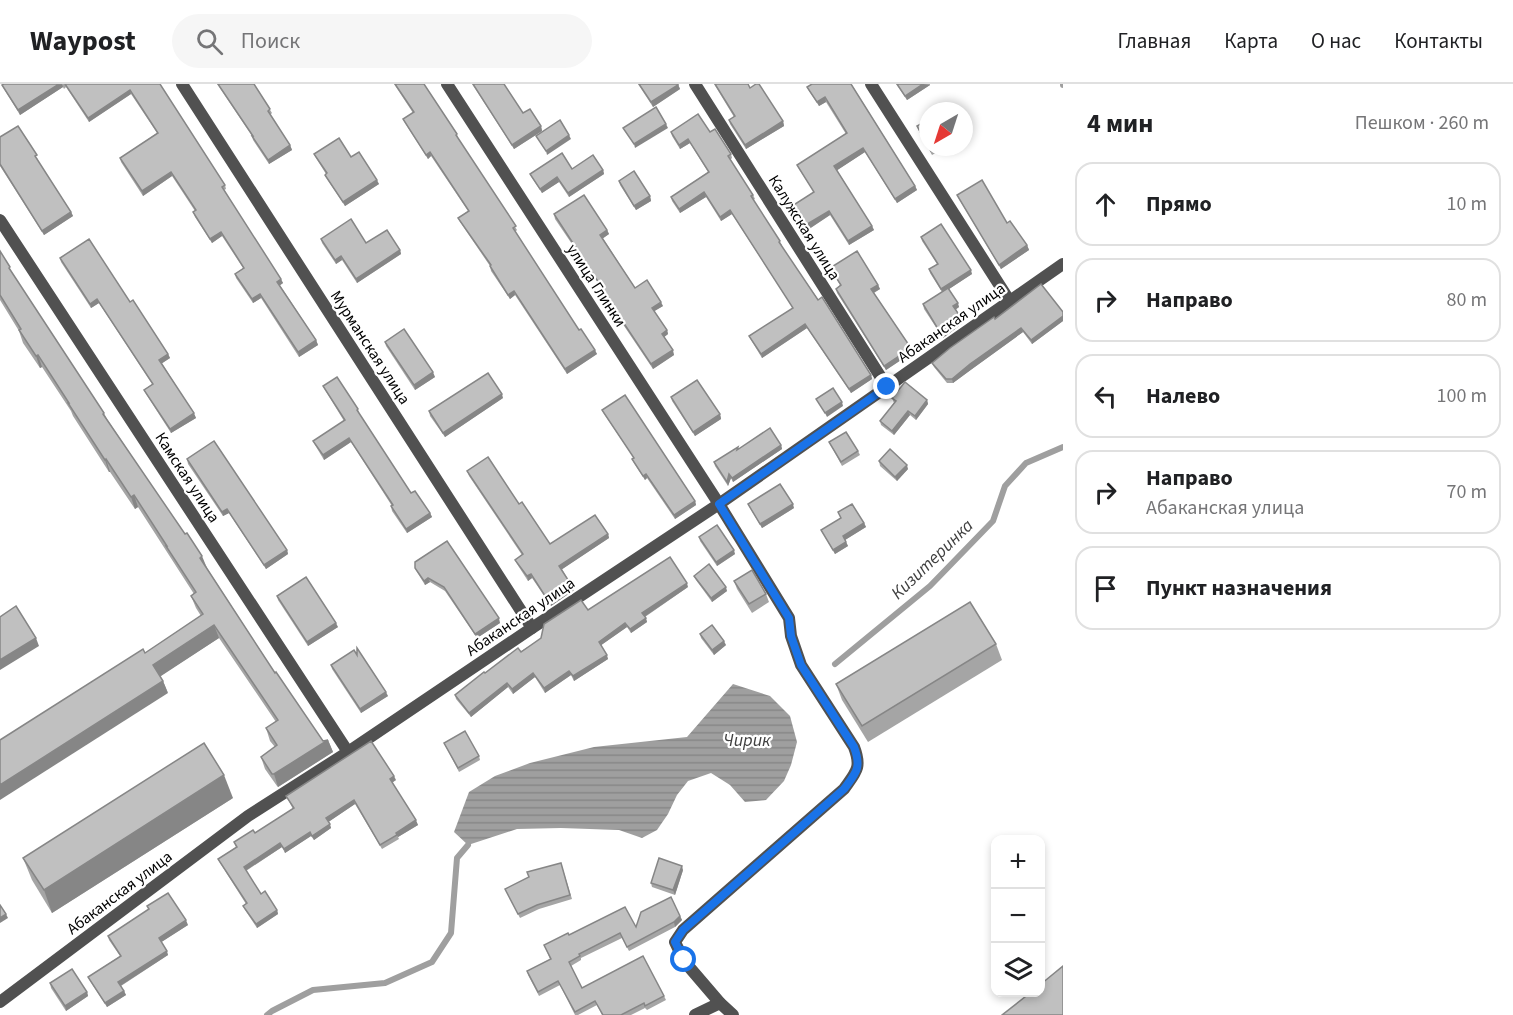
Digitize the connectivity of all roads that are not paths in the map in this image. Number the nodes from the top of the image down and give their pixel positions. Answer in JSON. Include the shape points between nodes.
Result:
{"nodes":[{"id":1,"x":182,"y":84,"type":"edge"},
{"id":2,"x":447,"y":84,"type":"edge"},
{"id":3,"x":695,"y":84,"type":"edge"},
{"id":4,"x":871,"y":84,"type":"edge"},
{"id":5,"x":0,"y":220,"type":"edge"},
{"id":6,"x":1063,"y":264,"type":"edge"},
{"id":7,"x":1009,"y":300,"type":"junction"},
{"id":8,"x":887,"y":387,"type":"junction"},
{"id":9,"x":719,"y":504,"type":"junction"},
{"id":10,"x":532,"y":628,"type":"junction"},
{"id":11,"x":348,"y":752,"type":"junction"},
{"id":12,"x":0,"y":1002,"type":"edge"},
{"id":13,"x":720,"y":1003,"type":"junction"},
{"id":14,"x":695,"y":1015,"type":"edge"},
{"id":15,"x":733,"y":1015,"type":"edge"}],
"edges":[{"from":1,"to":10,"type":"street","name":"Мурманская улица"},
{"from":2,"to":9,"type":"street","name":"улица Глинки"},
{"from":3,"to":8,"type":"street","name":"Калужская улица"},
{"from":4,"to":7,"type":"street"},
{"from":5,"to":11,"type":"street","name":"Камская улица"},
{"from":6,"to":7,"type":"street","name":"Абаканская улица"},
{"from":7,"to":8,"type":"street","name":"Абаканская улица"},
{"from":8,"to":9,"type":"street","name":"Абаканская улица"},
{"from":9,"to":10,"type":"street","name":"Абаканская улица"},
{"from":9,"to":13,"type":"street","name":"улица Глинки","via":[[789,618],[801,665],[858,758],[858,770],[844,789],[683,930],[675,942],[684,960]]},
{"from":10,"to":11,"type":"street","name":"Абаканская улица"},
{"from":11,"to":12,"type":"street","name":"Абаканская улица","via":[[248,816]]},
{"from":13,"to":14,"type":"street"},
{"from":13,"to":15,"type":"street"}]}
